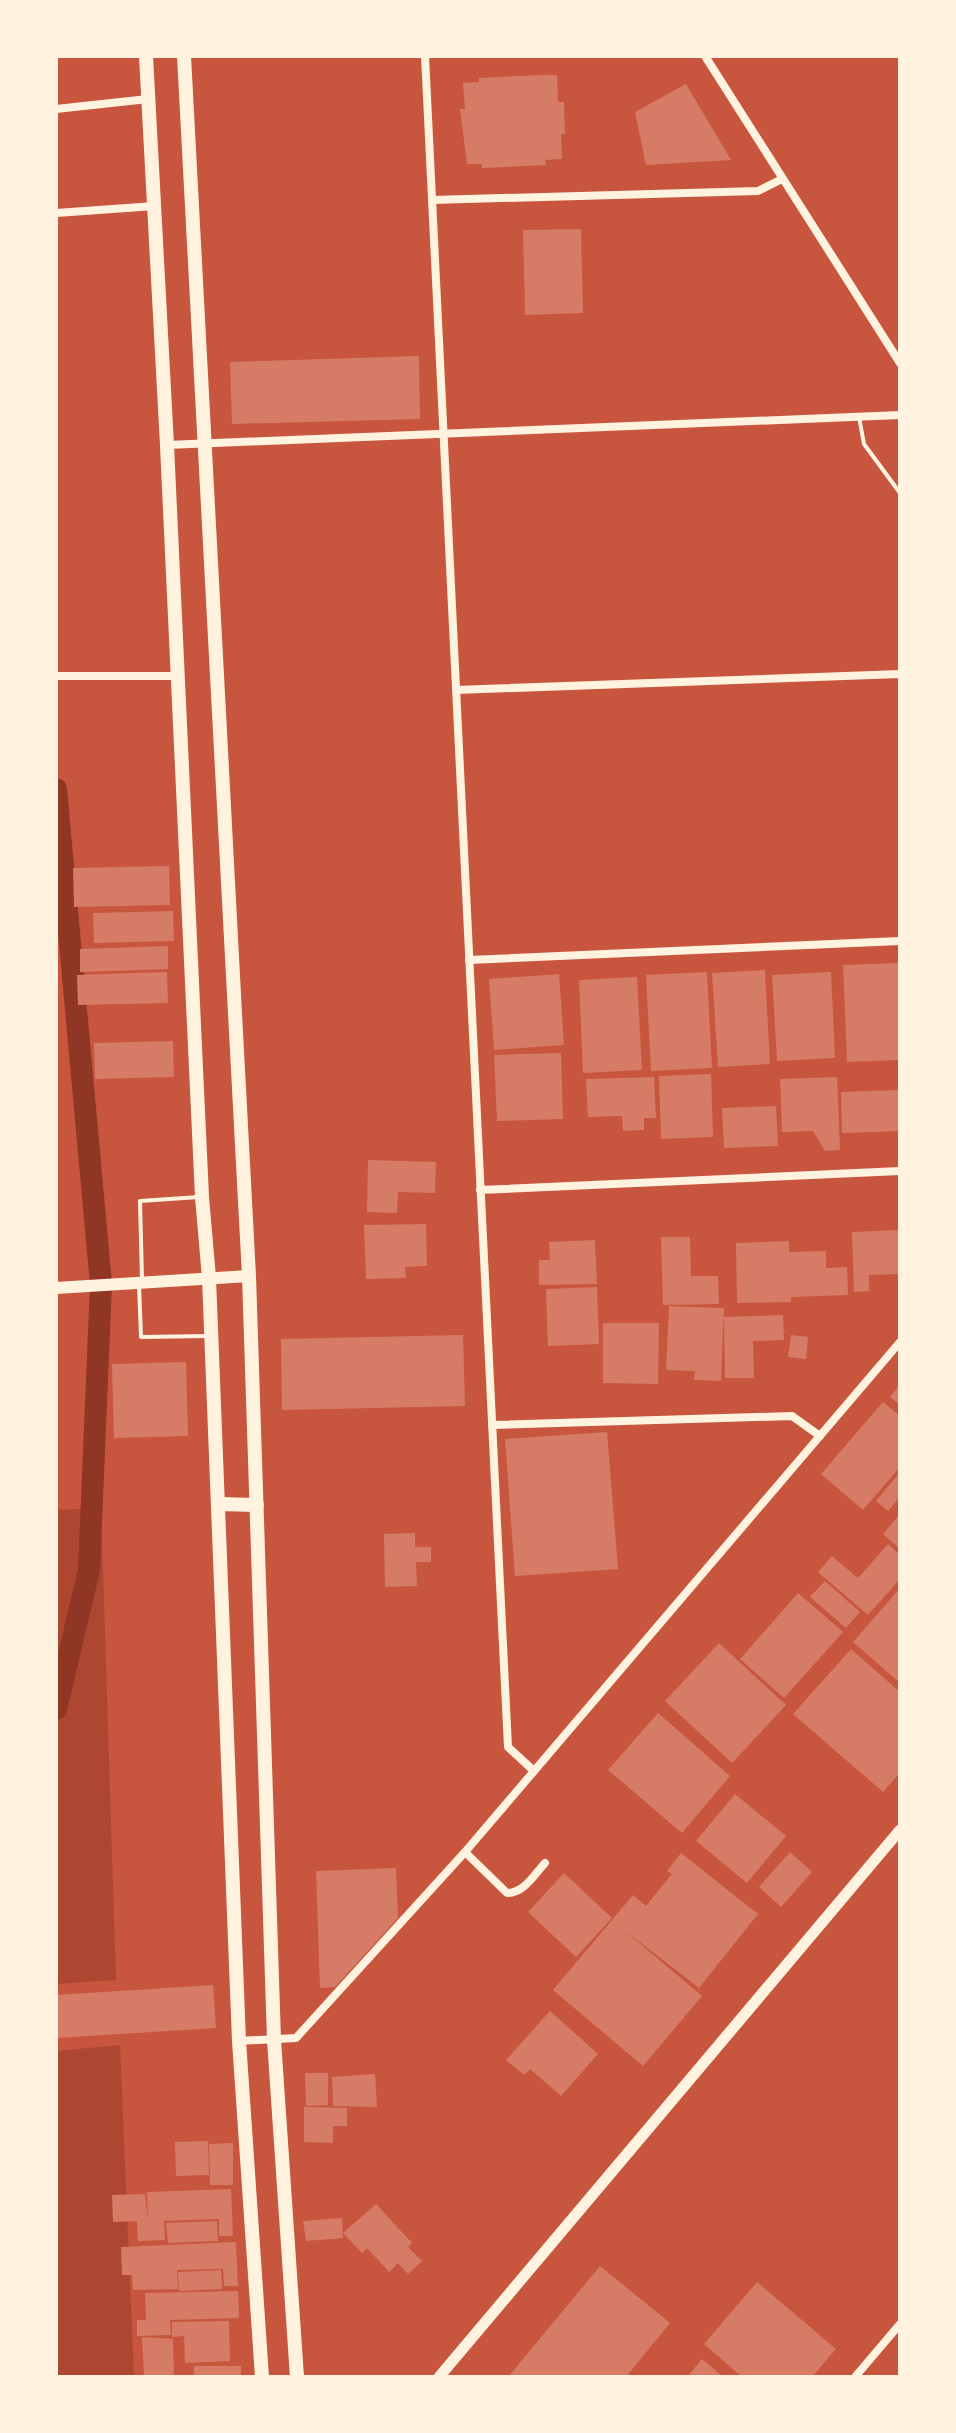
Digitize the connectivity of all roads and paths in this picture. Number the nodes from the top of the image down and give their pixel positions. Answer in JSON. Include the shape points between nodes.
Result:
{"nodes":[{"id":1,"x":146,"y":56,"type":"edge"},
{"id":2,"x":184,"y":56,"type":"edge"},
{"id":3,"x":425,"y":56,"type":"edge"},
{"id":4,"x":705,"y":56,"type":"edge"},
{"id":5,"x":148,"y":99,"type":"junction"},
{"id":6,"x":56,"y":109,"type":"edge"},
{"id":7,"x":782,"y":179,"type":"junction"},
{"id":8,"x":432,"y":200,"type":"junction"},
{"id":9,"x":155,"y":206,"type":"junction"},
{"id":10,"x":56,"y":213,"type":"edge"},
{"id":11,"x":900,"y":363,"type":"edge"},
{"id":12,"x":900,"y":415,"type":"edge"},
{"id":13,"x":859,"y":417,"type":"junction"},
{"id":14,"x":444,"y":434,"type":"junction"},
{"id":15,"x":204,"y":443,"type":"junction"},
{"id":16,"x":167,"y":445,"type":"junction"},
{"id":17,"x":900,"y":493,"type":"edge"},
{"id":18,"x":900,"y":674,"type":"edge"},
{"id":19,"x":56,"y":676,"type":"edge"},
{"id":20,"x":178,"y":676,"type":"junction"},
{"id":21,"x":456,"y":690,"type":"junction"},
{"id":22,"x":900,"y":941,"type":"edge"},
{"id":23,"x":469,"y":960,"type":"junction"},
{"id":24,"x":900,"y":1171,"type":"edge"},
{"id":25,"x":480,"y":1190,"type":"junction"},
{"id":26,"x":202,"y":1197,"type":"junction"},
{"id":27,"x":249,"y":1276,"type":"junction"},
{"id":28,"x":209,"y":1278,"type":"junction"},
{"id":29,"x":140,"y":1282,"type":"junction"},
{"id":30,"x":56,"y":1288,"type":"edge"},
{"id":31,"x":211,"y":1336,"type":"junction"},
{"id":32,"x":900,"y":1342,"type":"edge"},
{"id":33,"x":492,"y":1425,"type":"junction"},
{"id":34,"x":820,"y":1436,"type":"junction"},
{"id":35,"x":218,"y":1504,"type":"junction"},
{"id":36,"x":257,"y":1505,"type":"junction"},
{"id":37,"x":534,"y":1771,"type":"junction"},
{"id":38,"x":900,"y":1830,"type":"edge"},
{"id":39,"x":465,"y":1852,"type":"junction"},
{"id":40,"x":545,"y":1863,"type":"dead end"},
{"id":41,"x":274,"y":2040,"type":"junction"},
{"id":42,"x":239,"y":2041,"type":"junction"},
{"id":43,"x":900,"y":2324,"type":"edge"},
{"id":44,"x":262,"y":2377,"type":"edge"},
{"id":45,"x":297,"y":2377,"type":"edge"},
{"id":46,"x":439,"y":2377,"type":"edge"},
{"id":47,"x":855,"y":2377,"type":"edge"}],
"edges":[{"from":1,"to":5,"type":"main road"},
{"from":2,"to":15,"type":"main road"},
{"from":3,"to":8,"type":"street"},
{"from":4,"to":7,"type":"street"},
{"from":5,"to":6,"type":"street"},
{"from":5,"to":9,"type":"main road"},
{"from":7,"to":8,"type":"street","via":[[758,191]]},
{"from":7,"to":11,"type":"street"},
{"from":8,"to":14,"type":"street"},
{"from":9,"to":10,"type":"street"},
{"from":9,"to":16,"type":"main road"},
{"from":12,"to":13,"type":"street"},
{"from":13,"to":14,"type":"street"},
{"from":13,"to":17,"type":"lane","via":[[864,444]]},
{"from":14,"to":15,"type":"street"},
{"from":14,"to":21,"type":"street"},
{"from":15,"to":16,"type":"street"},
{"from":15,"to":27,"type":"main road"},
{"from":16,"to":20,"type":"main road"},
{"from":18,"to":21,"type":"street"},
{"from":19,"to":20,"type":"street"},
{"from":20,"to":26,"type":"main road"},
{"from":21,"to":23,"type":"street"},
{"from":22,"to":23,"type":"street"},
{"from":23,"to":25,"type":"street"},
{"from":24,"to":25,"type":"street"},
{"from":25,"to":33,"type":"street"},
{"from":26,"to":28,"type":"main road"},
{"from":26,"to":29,"type":"lane","via":[[140,1201]]},
{"from":27,"to":28,"type":"main road"},
{"from":27,"to":36,"type":"main road"},
{"from":28,"to":29,"type":"main road"},
{"from":28,"to":31,"type":"main road"},
{"from":29,"to":30,"type":"main road"},
{"from":29,"to":31,"type":"lane","via":[[141,1337]]},
{"from":31,"to":35,"type":"main road"},
{"from":32,"to":34,"type":"street"},
{"from":33,"to":34,"type":"street","via":[[792,1416]]},
{"from":33,"to":37,"type":"street","via":[[508,1747]]},
{"from":34,"to":37,"type":"street"},
{"from":35,"to":36,"type":"main road"},
{"from":35,"to":42,"type":"main road"},
{"from":36,"to":41,"type":"main road"},
{"from":37,"to":39,"type":"street"},
{"from":38,"to":46,"type":"street"},
{"from":39,"to":40,"type":"street","via":[[507,1893],[523,1888]]},
{"from":39,"to":41,"type":"street","via":[[296,2038]]},
{"from":41,"to":42,"type":"street"},
{"from":41,"to":45,"type":"main road"},
{"from":42,"to":44,"type":"main road"},
{"from":43,"to":47,"type":"street"}]}
